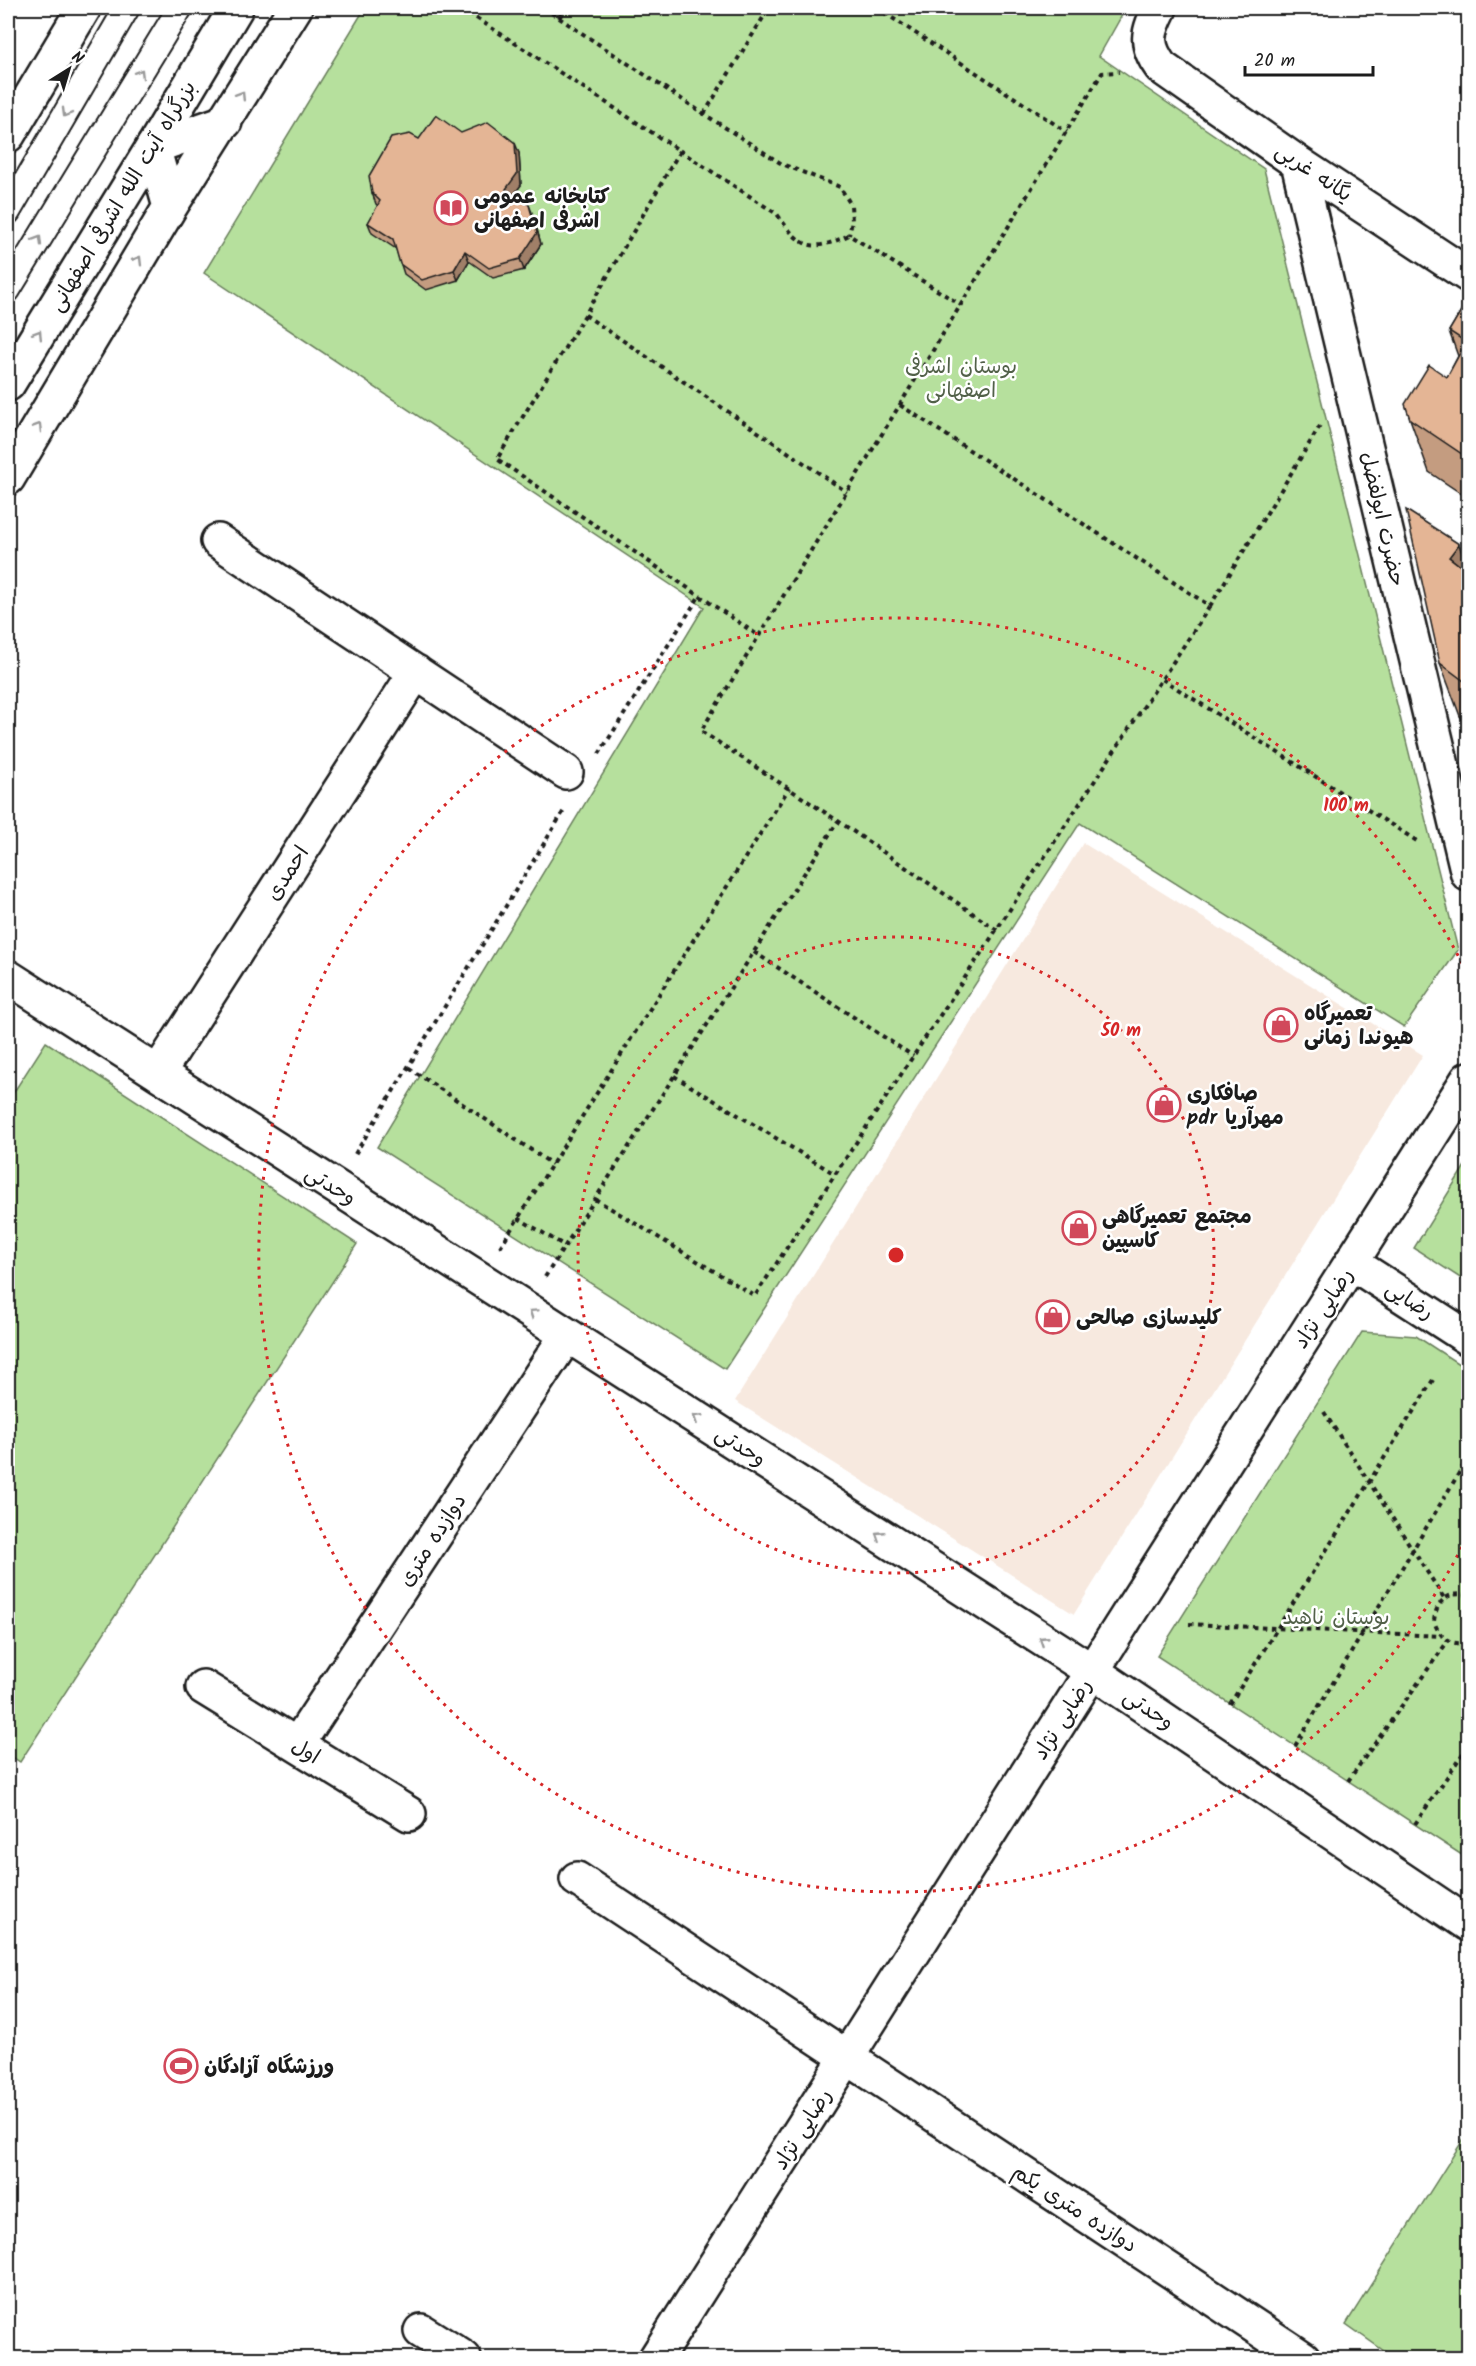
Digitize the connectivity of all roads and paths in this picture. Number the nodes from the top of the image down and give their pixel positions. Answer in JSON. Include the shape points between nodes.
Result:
{"nodes":[{"id":1,"x":84,"y":8,"type":"edge"},
{"id":2,"x":127,"y":8,"type":"edge"},
{"id":3,"x":180,"y":8,"type":"edge"},
{"id":4,"x":236,"y":8,"type":"edge"},
{"id":5,"x":295,"y":8,"type":"edge"},
{"id":6,"x":461,"y":8,"type":"edge"},
{"id":7,"x":544,"y":8,"type":"edge"},
{"id":8,"x":566,"y":8,"type":"edge"},
{"id":9,"x":769,"y":8,"type":"edge"},
{"id":10,"x":877,"y":8,"type":"edge"},
{"id":11,"x":1160,"y":8,"type":"edge"},
{"id":12,"x":559,"y":18,"type":"junction"},
{"id":13,"x":1161,"y":67,"type":"junction"},
{"id":14,"x":704,"y":114,"type":"junction"},
{"id":15,"x":225,"y":122,"type":"junction"},
{"id":16,"x":1067,"y":132,"type":"junction"},
{"id":17,"x":8,"y":135,"type":"edge"},
{"id":18,"x":153,"y":147,"type":"junction"},
{"id":19,"x":680,"y":151,"type":"junction"},
{"id":20,"x":1298,"y":163,"type":"junction"},
{"id":21,"x":170,"y":207,"type":"junction"},
{"id":22,"x":8,"y":212,"type":"edge"},
{"id":23,"x":849,"y":235,"type":"junction"},
{"id":24,"x":1468,"y":275,"type":"edge"},
{"id":25,"x":8,"y":290,"type":"edge"},
{"id":26,"x":961,"y":305,"type":"junction"},
{"id":27,"x":585,"y":315,"type":"junction"},
{"id":28,"x":1349,"y":377,"type":"junction"},
{"id":29,"x":8,"y":384,"type":"edge"},
{"id":30,"x":900,"y":405,"type":"junction"},
{"id":31,"x":8,"y":478,"type":"edge"},
{"id":32,"x":847,"y":492,"type":"junction"},
{"id":33,"x":218,"y":541,"type":"dead end"},
{"id":34,"x":700,"y":595,"type":"junction"},
{"id":35,"x":1210,"y":606,"type":"junction"},
{"id":36,"x":759,"y":636,"type":"junction"},
{"id":37,"x":416,"y":672,"type":"junction"},
{"id":38,"x":1162,"y":679,"type":"junction"},
{"id":39,"x":576,"y":778,"type":"junction"},
{"id":40,"x":789,"y":788,"type":"junction"},
{"id":41,"x":838,"y":821,"type":"junction"},
{"id":42,"x":1468,"y":874,"type":"edge"},
{"id":43,"x":997,"y":930,"type":"junction"},
{"id":44,"x":753,"y":952,"type":"junction"},
{"id":45,"x":8,"y":977,"type":"edge"},
{"id":46,"x":913,"y":1056,"type":"junction"},
{"id":47,"x":409,"y":1068,"type":"junction"},
{"id":48,"x":158,"y":1073,"type":"junction"},
{"id":49,"x":674,"y":1076,"type":"junction"},
{"id":50,"x":1468,"y":1079,"type":"edge"},
{"id":51,"x":552,"y":1164,"type":"junction"},
{"id":52,"x":835,"y":1174,"type":"junction"},
{"id":53,"x":335,"y":1188,"type":"junction"},
{"id":54,"x":596,"y":1199,"type":"junction"},
{"id":55,"x":518,"y":1218,"type":"junction"},
{"id":56,"x":565,"y":1246,"type":"junction"},
{"id":57,"x":1352,"y":1263,"type":"junction"},
{"id":58,"x":480,"y":1278,"type":"junction"},
{"id":59,"x":525,"y":1308,"type":"junction"},
{"id":60,"x":567,"y":1335,"type":"junction"},
{"id":61,"x":1468,"y":1338,"type":"edge"},
{"id":62,"x":1433,"y":1380,"type":"dead end"},
{"id":63,"x":1324,"y":1412,"type":"dead end"},
{"id":64,"x":1468,"y":1458,"type":"edge"},
{"id":65,"x":1369,"y":1482,"type":"junction"},
{"id":66,"x":1413,"y":1551,"type":"junction"},
{"id":67,"x":1468,"y":1594,"type":"edge"},
{"id":68,"x":1444,"y":1598,"type":"junction"},
{"id":69,"x":1189,"y":1624,"type":"dead end"},
{"id":70,"x":1278,"y":1628,"type":"junction"},
{"id":71,"x":1364,"y":1632,"type":"junction"},
{"id":72,"x":1441,"y":1636,"type":"junction"},
{"id":73,"x":1448,"y":1641,"type":"junction"},
{"id":74,"x":1468,"y":1642,"type":"edge"},
{"id":75,"x":1092,"y":1671,"type":"junction"},
{"id":76,"x":203,"y":1687,"type":"dead end"},
{"id":77,"x":1230,"y":1704,"type":"dead end"},
{"id":78,"x":297,"y":1745,"type":"junction"},
{"id":79,"x":1295,"y":1746,"type":"dead end"},
{"id":80,"x":1468,"y":1746,"type":"edge"},
{"id":81,"x":1348,"y":1781,"type":"dead end"},
{"id":82,"x":410,"y":1814,"type":"dead end"},
{"id":83,"x":1415,"y":1824,"type":"dead end"},
{"id":84,"x":577,"y":1879,"type":"dead end"},
{"id":85,"x":1468,"y":1924,"type":"edge"},
{"id":86,"x":847,"y":2058,"type":"junction"},
{"id":87,"x":421,"y":2331,"type":"dead end"},
{"id":88,"x":464,"y":2358,"type":"edge"},
{"id":89,"x":656,"y":2358,"type":"edge"},
{"id":90,"x":1303,"y":2358,"type":"edge"}],
"edges":[{"from":1,"to":17,"type":"main road"},
{"from":2,"to":22,"type":"lane","one_way":true},
{"from":25,"to":3,"type":"lane","one_way":true},
{"from":4,"to":18,"type":"main road","name":"بزرگراه آیت الله اشرفی اصفهانی"},
{"from":15,"to":5,"type":"main road","one_way":true},
{"from":6,"to":19,"type":"path"},
{"from":7,"to":12,"type":"path"},
{"from":8,"to":12,"type":"path"},
{"from":9,"to":14,"type":"path"},
{"from":10,"to":16,"type":"path"},
{"from":11,"to":13,"type":"main road","via":[[1150,31],[1149,45]]},
{"from":12,"to":14,"type":"path"},
{"from":13,"to":16,"type":"path","via":[[1102,74]]},
{"from":13,"to":20,"type":"main road","name":"یگانه غربی"},
{"from":14,"to":23,"type":"path","via":[[782,164],[840,188],[851,206]]},
{"from":15,"to":18,"type":"main road"},
{"from":15,"to":21,"type":"main road"},
{"from":16,"to":26,"type":"path"},
{"from":18,"to":21,"type":"main road"},
{"from":29,"to":18,"type":"main road","name":"بزرگراه آیت الله اشرفی اصفهانی","one_way":true},
{"from":19,"to":23,"type":"path","via":[[777,214],[800,242],[824,247]]},
{"from":19,"to":27,"type":"path"},
{"from":20,"to":24,"type":"main road","name":"یگانه غربی"},
{"from":20,"to":28,"type":"main road","name":"حضرت ابولفضل"},
{"from":31,"to":21,"type":"main road","one_way":true},
{"from":23,"to":26,"type":"path"},
{"from":26,"to":30,"type":"path"},
{"from":27,"to":32,"type":"path"},
{"from":27,"to":34,"type":"path","via":[[496,459]]},
{"from":28,"to":35,"type":"path"},
{"from":28,"to":42,"type":"main road","name":"حضرت ابولفضل"},
{"from":30,"to":32,"type":"path"},
{"from":30,"to":35,"type":"path"},
{"from":32,"to":36,"type":"path"},
{"from":33,"to":37,"type":"main road"},
{"from":34,"to":36,"type":"path"},
{"from":34,"to":39,"type":"path"},
{"from":35,"to":38,"type":"path"},
{"from":36,"to":40,"type":"path","via":[[701,730]]},
{"from":37,"to":39,"type":"main road"},
{"from":37,"to":48,"type":"main road","name":"احمدی"},
{"from":38,"to":42,"type":"path"},
{"from":38,"to":43,"type":"path"},
{"from":39,"to":47,"type":"path"},
{"from":40,"to":41,"type":"path"},
{"from":40,"to":51,"type":"path"},
{"from":41,"to":43,"type":"path"},
{"from":41,"to":44,"type":"path"},
{"from":43,"to":46,"type":"path"},
{"from":44,"to":46,"type":"path"},
{"from":44,"to":49,"type":"path"},
{"from":45,"to":48,"type":"main road","name":"وحدتی"},
{"from":46,"to":52,"type":"path"},
{"from":47,"to":51,"type":"path"},
{"from":47,"to":53,"type":"path"},
{"from":48,"to":53,"type":"main road","name":"وحدتی"},
{"from":49,"to":52,"type":"path"},
{"from":49,"to":54,"type":"path"},
{"from":50,"to":57,"type":"main road","name":"رضایی نژاد"},
{"from":51,"to":55,"type":"path"},
{"from":52,"to":54,"type":"path","via":[[755,1296]]},
{"from":53,"to":58,"type":"main road","name":"وحدتی"},
{"from":54,"to":56,"type":"path"},
{"from":55,"to":56,"type":"path"},
{"from":55,"to":58,"type":"path"},
{"from":56,"to":59,"type":"path"},
{"from":57,"to":61,"type":"main road","name":"رضایی"},
{"from":57,"to":75,"type":"main road","name":"رضایی نژاد"},
{"from":58,"to":59,"type":"main road","name":"وحدتی"},
{"from":60,"to":59,"type":"main road","name":"وحدتی","one_way":true},
{"from":75,"to":60,"type":"main road","name":"وحدتی","one_way":true},
{"from":60,"to":78,"type":"main road","name":"دوازده متری"},
{"from":62,"to":65,"type":"path"},
{"from":63,"to":65,"type":"path"},
{"from":64,"to":66,"type":"path"},
{"from":65,"to":66,"type":"path"},
{"from":65,"to":70,"type":"path"},
{"from":66,"to":68,"type":"path"},
{"from":66,"to":71,"type":"path"},
{"from":67,"to":68,"type":"path"},
{"from":68,"to":72,"type":"path","via":[[1434,1621]]},
{"from":69,"to":70,"type":"path"},
{"from":70,"to":71,"type":"path"},
{"from":70,"to":77,"type":"path"},
{"from":71,"to":72,"type":"path"},
{"from":71,"to":79,"type":"path"},
{"from":72,"to":73,"type":"path"},
{"from":73,"to":74,"type":"path"},
{"from":73,"to":81,"type":"path"},
{"from":75,"to":85,"type":"main road","name":"وحدتی"},
{"from":75,"to":86,"type":"main road","name":"رضایی نژاد"},
{"from":76,"to":78,"type":"main road","name":"اول"},
{"from":78,"to":82,"type":"main road","name":"اول"},
{"from":80,"to":83,"type":"path"},
{"from":84,"to":86,"type":"main road","name":"دوازده متری یکم"},
{"from":86,"to":89,"type":"main road","name":"رضایی نژاد"},
{"from":86,"to":90,"type":"main road","name":"دوازده متری یکم"},
{"from":87,"to":88,"type":"main road"}]}
